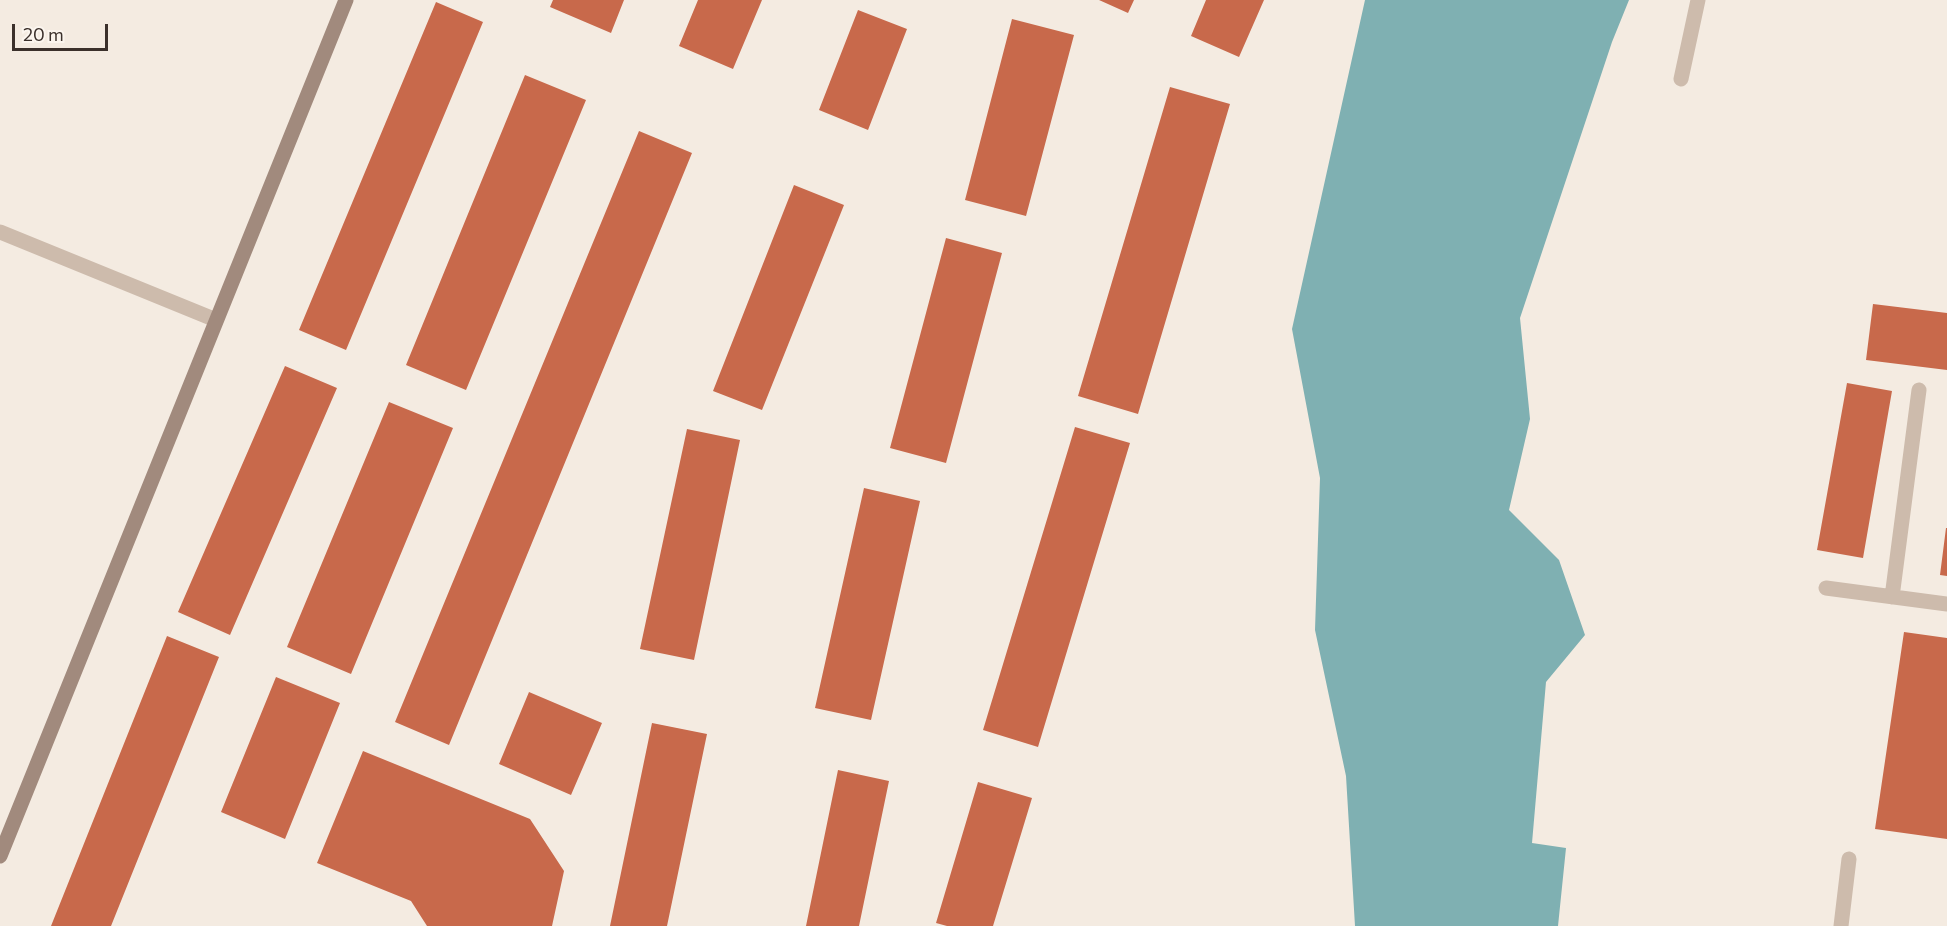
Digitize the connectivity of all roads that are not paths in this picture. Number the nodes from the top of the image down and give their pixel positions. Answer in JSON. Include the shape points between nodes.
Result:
{"nodes":[{"id":1,"x":346,"y":0,"type":"edge"},
{"id":2,"x":1698,"y":0,"type":"edge"},
{"id":3,"x":1681,"y":80,"type":"dead end"},
{"id":4,"x":0,"y":232,"type":"edge"},
{"id":5,"x":216,"y":320,"type":"junction"},
{"id":6,"x":1919,"y":390,"type":"dead end"},
{"id":7,"x":1826,"y":588,"type":"dead end"},
{"id":8,"x":1892,"y":597,"type":"junction"},
{"id":9,"x":1947,"y":604,"type":"edge"},
{"id":10,"x":0,"y":856,"type":"edge"},
{"id":11,"x":1849,"y":859,"type":"dead end"},
{"id":12,"x":1841,"y":926,"type":"edge"}],
"edges":[{"from":1,"to":5,"type":"street"},
{"from":2,"to":3,"type":"street"},
{"from":4,"to":5,"type":"street"},
{"from":5,"to":10,"type":"street"},
{"from":6,"to":8,"type":"street"},
{"from":7,"to":8,"type":"street"},
{"from":8,"to":9,"type":"street"},
{"from":11,"to":12,"type":"street"}]}
